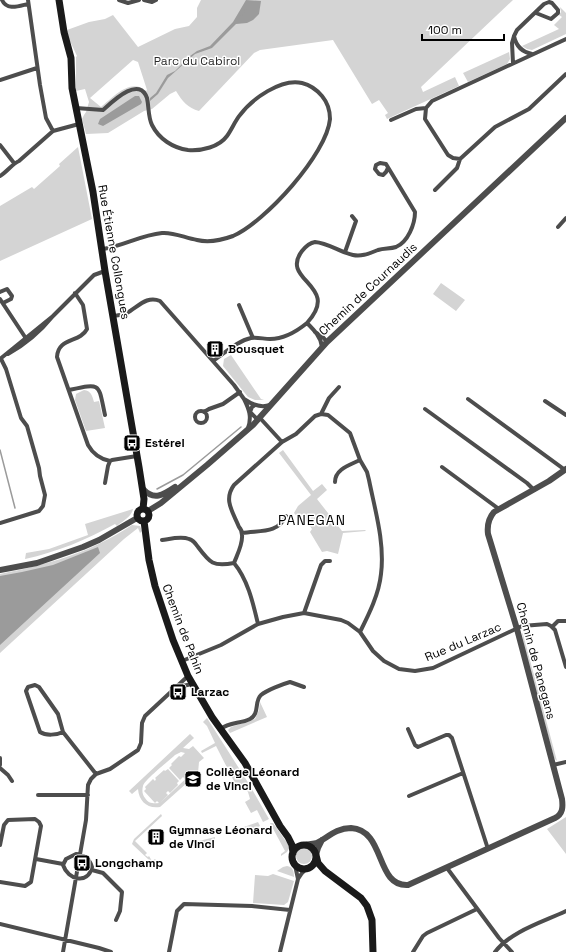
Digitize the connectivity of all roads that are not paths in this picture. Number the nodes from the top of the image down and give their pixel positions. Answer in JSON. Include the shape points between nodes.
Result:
{"nodes":[{"id":1,"x":2,"y":0,"type":"edge"},
{"id":2,"x":59,"y":0,"type":"edge"},
{"id":3,"x":119,"y":0,"type":"edge"},
{"id":4,"x":139,"y":0,"type":"edge"},
{"id":5,"x":144,"y":0,"type":"edge"},
{"id":6,"x":156,"y":0,"type":"edge"},
{"id":7,"x":28,"y":2,"type":"edge"},
{"id":8,"x":536,"y":12,"type":"junction"},
{"id":9,"x":514,"y":36,"type":"junction"},
{"id":10,"x":566,"y":39,"type":"edge"},
{"id":11,"x":533,"y":54,"type":"junction"},
{"id":12,"x":514,"y":63,"type":"junction"},
{"id":13,"x":37,"y":68,"type":"junction"},
{"id":14,"x":566,"y":74,"type":"edge"},
{"id":15,"x":0,"y":80,"type":"edge"},
{"id":16,"x":76,"y":108,"type":"junction"},
{"id":17,"x":426,"y":108,"type":"junction"},
{"id":18,"x":566,"y":118,"type":"edge"},
{"id":19,"x":391,"y":120,"type":"dead end"},
{"id":20,"x":79,"y":124,"type":"junction"},
{"id":21,"x":53,"y":131,"type":"junction"},
{"id":22,"x":0,"y":145,"type":"edge"},
{"id":23,"x":460,"y":159,"type":"junction"},
{"id":24,"x":14,"y":163,"type":"junction"},
{"id":25,"x":388,"y":168,"type":"dead end"},
{"id":26,"x":0,"y":176,"type":"edge"},
{"id":27,"x":435,"y":190,"type":"dead end"},
{"id":28,"x":352,"y":216,"type":"dead end"},
{"id":29,"x":566,"y":218,"type":"edge"},
{"id":30,"x":558,"y":227,"type":"dead end"},
{"id":31,"x":103,"y":249,"type":"junction"},
{"id":32,"x":345,"y":252,"type":"junction"},
{"id":33,"x":106,"y":271,"type":"junction"},
{"id":34,"x":0,"y":292,"type":"edge"},
{"id":35,"x":75,"y":293,"type":"junction"},
{"id":36,"x":0,"y":299,"type":"edge"},
{"id":37,"x":4,"y":303,"type":"junction"},
{"id":38,"x":239,"y":305,"type":"dead end"},
{"id":39,"x":114,"y":316,"type":"junction"},
{"id":40,"x":307,"y":323,"type":"junction"},
{"id":41,"x":253,"y":338,"type":"junction"},
{"id":42,"x":27,"y":340,"type":"junction"},
{"id":43,"x":324,"y":345,"type":"junction"},
{"id":44,"x":0,"y":359,"type":"edge"},
{"id":45,"x":213,"y":361,"type":"junction"},
{"id":46,"x":339,"y":387,"type":"dead end"},
{"id":47,"x":68,"y":390,"type":"junction"},
{"id":48,"x":240,"y":392,"type":"junction"},
{"id":49,"x":244,"y":399,"type":"junction"},
{"id":50,"x":468,"y":399,"type":"dead end"},
{"id":51,"x":545,"y":401,"type":"dead end"},
{"id":52,"x":272,"y":404,"type":"junction"},
{"id":53,"x":255,"y":405,"type":"junction"},
{"id":54,"x":425,"y":409,"type":"dead end"},
{"id":55,"x":204,"y":412,"type":"dead end"},
{"id":56,"x":250,"y":412,"type":"junction"},
{"id":57,"x":321,"y":414,"type":"junction"},
{"id":58,"x":105,"y":415,"type":"dead end"},
{"id":59,"x":566,"y":415,"type":"edge"},
{"id":60,"x":259,"y":419,"type":"junction"},
{"id":61,"x":247,"y":430,"type":"junction"},
{"id":62,"x":282,"y":442,"type":"junction"},
{"id":63,"x":138,"y":456,"type":"junction"},
{"id":64,"x":360,"y":460,"type":"junction"},
{"id":65,"x":110,"y":461,"type":"junction"},
{"id":66,"x":442,"y":467,"type":"dead end"},
{"id":67,"x":565,"y":470,"type":"edge"},
{"id":68,"x":188,"y":480,"type":"junction"},
{"id":69,"x":335,"y":482,"type":"dead end"},
{"id":70,"x":105,"y":483,"type":"dead end"},
{"id":71,"x":143,"y":488,"type":"junction"},
{"id":72,"x":534,"y":490,"type":"junction"},
{"id":73,"x":499,"y":509,"type":"junction"},
{"id":74,"x":145,"y":510,"type":"junction"},
{"id":75,"x":286,"y":516,"type":"dead end"},
{"id":76,"x":137,"y":518,"type":"junction"},
{"id":77,"x":144,"y":521,"type":"junction"},
{"id":78,"x":0,"y":523,"type":"edge"},
{"id":79,"x":242,"y":533,"type":"junction"},
{"id":80,"x":162,"y":540,"type":"dead end"},
{"id":81,"x":330,"y":561,"type":"dead end"},
{"id":82,"x":234,"y":563,"type":"junction"},
{"id":83,"x":0,"y":570,"type":"edge"},
{"id":84,"x":304,"y":614,"type":"junction"},
{"id":85,"x":566,"y":620,"type":"edge"},
{"id":86,"x":258,"y":624,"type":"junction"},
{"id":87,"x":552,"y":627,"type":"junction"},
{"id":88,"x":517,"y":629,"type":"junction"},
{"id":89,"x":360,"y":632,"type":"junction"},
{"id":90,"x":182,"y":661,"type":"junction"},
{"id":91,"x":566,"y":667,"type":"edge"},
{"id":92,"x":188,"y":676,"type":"junction"},
{"id":93,"x":192,"y":684,"type":"junction"},
{"id":94,"x":178,"y":687,"type":"junction"},
{"id":95,"x":304,"y":687,"type":"dead end"},
{"id":96,"x":221,"y":729,"type":"junction"},
{"id":97,"x":408,"y":729,"type":"dead end"},
{"id":98,"x":63,"y":732,"type":"junction"},
{"id":99,"x":0,"y":758,"type":"edge"},
{"id":100,"x":566,"y":762,"type":"edge"},
{"id":101,"x":553,"y":765,"type":"junction"},
{"id":102,"x":0,"y":766,"type":"edge"},
{"id":103,"x":463,"y":773,"type":"junction"},
{"id":104,"x":96,"y":774,"type":"junction"},
{"id":105,"x":12,"y":781,"type":"dead end"},
{"id":106,"x":38,"y":795,"type":"dead end"},
{"id":107,"x":88,"y":795,"type":"junction"},
{"id":108,"x":409,"y":796,"type":"dead end"},
{"id":109,"x":288,"y":837,"type":"junction"},
{"id":110,"x":322,"y":840,"type":"junction"},
{"id":111,"x":0,"y":845,"type":"edge"},
{"id":112,"x":304,"y":845,"type":"junction"},
{"id":113,"x":488,"y":849,"type":"junction"},
{"id":114,"x":293,"y":853,"type":"junction"},
{"id":115,"x":80,"y":854,"type":"junction"},
{"id":116,"x":316,"y":855,"type":"junction"},
{"id":117,"x":36,"y":859,"type":"junction"},
{"id":118,"x":63,"y":864,"type":"junction"},
{"id":119,"x":295,"y":865,"type":"junction"},
{"id":120,"x":308,"y":868,"type":"junction"},
{"id":121,"x":447,"y":868,"type":"junction"},
{"id":122,"x":92,"y":870,"type":"junction"},
{"id":123,"x":325,"y":871,"type":"junction"},
{"id":124,"x":76,"y":878,"type":"junction"},
{"id":125,"x":298,"y":879,"type":"dead end"},
{"id":126,"x":0,"y":882,"type":"edge"},
{"id":127,"x":477,"y":909,"type":"junction"},
{"id":128,"x":290,"y":910,"type":"junction"},
{"id":129,"x":566,"y":911,"type":"edge"},
{"id":130,"x":116,"y":920,"type":"dead end"},
{"id":131,"x":0,"y":924,"type":"edge"},
{"id":132,"x":65,"y":940,"type":"junction"},
{"id":133,"x":503,"y":943,"type":"junction"},
{"id":134,"x":63,"y":952,"type":"edge"},
{"id":135,"x":110,"y":952,"type":"edge"},
{"id":136,"x":168,"y":952,"type":"edge"},
{"id":137,"x":280,"y":952,"type":"edge"},
{"id":138,"x":373,"y":952,"type":"edge"},
{"id":139,"x":413,"y":952,"type":"edge"},
{"id":140,"x":495,"y":952,"type":"edge"},
{"id":141,"x":512,"y":952,"type":"edge"}],
"edges":[{"from":1,"to":7,"type":"street","via":[[8,7]]},
{"from":2,"to":16,"type":"main road","name":"Rue Étienne Collongues","via":[[71,58]]},
{"from":3,"to":4,"type":"street","via":[[128,3]]},
{"from":5,"to":6,"type":"street"},
{"from":7,"to":13,"type":"street"},
{"from":8,"to":8,"type":"street","via":[[549,2],[558,10],[551,19]]},
{"from":8,"to":9,"type":"street"},
{"from":9,"to":11,"type":"street","via":[[522,50]]},
{"from":9,"to":12,"type":"street"},
{"from":10,"to":11,"type":"street"},
{"from":11,"to":12,"type":"street"},
{"from":12,"to":17,"type":"street","via":[[432,101]]},
{"from":13,"to":15,"type":"street"},
{"from":13,"to":21,"type":"street","via":[[46,118]]},
{"from":14,"to":23,"type":"street","via":[[529,109],[493,128]]},
{"from":16,"to":20,"type":"main road","name":"Rue Étienne Collongues"},
{"from":16,"to":31,"type":"street","via":[[103,110],[128,90],[140,90],[147,100],[152,125],[162,139],[178,147],[196,150],[208,148],[223,140],[248,107],[269,91],[285,84],[300,82],[313,88],[325,99],[330,114],[323,142],[294,184],[266,212],[234,235],[205,241],[160,233]]},
{"from":17,"to":19,"type":"street","via":[[416,109]]},
{"from":17,"to":23,"type":"street","via":[[425,119],[448,155]]},
{"from":18,"to":43,"type":"street","name":"Chemin de Cournaudis"},
{"from":20,"to":21,"type":"street"},
{"from":20,"to":31,"type":"main road","name":"Rue Étienne Collongues"},
{"from":21,"to":24,"type":"street","via":[[19,162]]},
{"from":22,"to":24,"type":"street"},
{"from":23,"to":27,"type":"street","via":[[457,168]]},
{"from":24,"to":26,"type":"street"},
{"from":25,"to":32,"type":"street","via":[[415,212],[409,232],[397,246],[360,255]]},
{"from":28,"to":32,"type":"street","via":[[356,222]]},
{"from":29,"to":30,"type":"street"},
{"from":31,"to":33,"type":"main road","name":"Rue Étienne Collongues"},
{"from":32,"to":40,"type":"street","via":[[315,242],[308,245],[300,255],[297,269],[316,291],[318,298],[316,311]]},
{"from":33,"to":35,"type":"street","via":[[94,275]]},
{"from":33,"to":39,"type":"main road","name":"Rue Étienne Collongues"},
{"from":34,"to":37,"type":"street","via":[[7,289],[12,296]]},
{"from":35,"to":42,"type":"street"},
{"from":35,"to":47,"type":"street","via":[[83,305],[87,326],[83,334],[63,344],[58,351],[58,360]]},
{"from":36,"to":37,"type":"street"},
{"from":37,"to":42,"type":"street"},
{"from":38,"to":41,"type":"street"},
{"from":39,"to":45,"type":"street","via":[[127,313],[149,299],[156,299]]},
{"from":39,"to":63,"type":"main road","name":"Rue Étienne Collongues"},
{"from":40,"to":41,"type":"street","via":[[280,338]]},
{"from":40,"to":43,"type":"street"},
{"from":41,"to":45,"type":"street","via":[[240,343]]},
{"from":42,"to":44,"type":"street"},
{"from":43,"to":52,"type":"street","name":"Chemin de Cournaudis"},
{"from":44,"to":78,"type":"street","via":[[6,369],[21,418],[27,426],[45,495],[40,510]]},
{"from":45,"to":48,"type":"street"},
{"from":46,"to":57,"type":"street","via":[[329,398]]},
{"from":47,"to":58,"type":"street","via":[[91,385],[97,387]]},
{"from":47,"to":65,"type":"street","via":[[90,448],[100,458]]},
{"from":48,"to":49,"type":"street"},
{"from":48,"to":55,"type":"street","via":[[223,404]]},
{"from":49,"to":53,"type":"street"},
{"from":49,"to":56,"type":"street"},
{"from":50,"to":67,"type":"street","name":"Chemin de Panegans"},
{"from":51,"to":59,"type":"street"},
{"from":52,"to":53,"type":"street"},
{"from":52,"to":60,"type":"street","name":"Chemin de Cournaudis"},
{"from":53,"to":56,"type":"street"},
{"from":54,"to":72,"type":"street"},
{"from":56,"to":60,"type":"street"},
{"from":56,"to":61,"type":"street"},
{"from":57,"to":62,"type":"street"},
{"from":57,"to":64,"type":"street","via":[[328,415],[350,433]]},
{"from":60,"to":61,"type":"street","name":"Chemin de Cournaudis"},
{"from":60,"to":62,"type":"street"},
{"from":61,"to":68,"type":"street","name":"Chemin de Cournaudis"},
{"from":62,"to":79,"type":"street","via":[[234,485],[228,495]]},
{"from":63,"to":65,"type":"street"},
{"from":63,"to":71,"type":"main road","name":"Rue Étienne Collongues"},
{"from":64,"to":69,"type":"street","via":[[341,469]]},
{"from":64,"to":89,"type":"street","via":[[369,480],[382,557],[377,594]]},
{"from":65,"to":70,"type":"street"},
{"from":66,"to":73,"type":"street"},
{"from":67,"to":72,"type":"street","name":"Chemin de Panegans"},
{"from":68,"to":71,"type":"street","name":"Chemin de Cournaudis","via":[[157,496],[150,495]]},
{"from":68,"to":74,"type":"street","name":"Chemin de Cournaudis","via":[[161,503]]},
{"from":71,"to":74,"type":"main road","name":"Rue Étienne Collongues"},
{"from":72,"to":73,"type":"street","name":"Chemin de Panegans"},
{"from":73,"to":88,"type":"street","name":"Chemin de Panegans","via":[[489,519],[488,534]]},
{"from":74,"to":76,"type":"main road","via":[[137,512]]},
{"from":74,"to":77,"type":"main road","via":[[149,517]]},
{"from":75,"to":79,"type":"street","via":[[274,529]]},
{"from":76,"to":77,"type":"main road"},
{"from":76,"to":83,"type":"street","via":[[83,547],[37,563]]},
{"from":77,"to":90,"type":"main road","name":"Chemin de Pahin","via":[[155,586]]},
{"from":79,"to":82,"type":"street","via":[[242,541]]},
{"from":80,"to":82,"type":"street","via":[[188,538],[211,562]]},
{"from":81,"to":84,"type":"street","via":[[325,561],[321,565]]},
{"from":82,"to":86,"type":"street","via":[[242,572]]},
{"from":84,"to":86,"type":"street","name":"Rue du Larzac"},
{"from":84,"to":89,"type":"street","name":"Rue du Larzac","via":[[342,620]]},
{"from":85,"to":87,"type":"street","via":[[558,621]]},
{"from":86,"to":90,"type":"street","name":"Rue du Larzac"},
{"from":87,"to":88,"type":"street","name":"Rue du Larzac","via":[[545,624]]},
{"from":87,"to":91,"type":"street"},
{"from":88,"to":89,"type":"street","name":"Rue du Larzac","via":[[433,668],[415,671],[399,668],[384,661],[373,651]]},
{"from":88,"to":101,"type":"street","name":"Chemin de Panegans"},
{"from":90,"to":92,"type":"main road","name":"Chemin de Pahin"},
{"from":92,"to":93,"type":"main road","name":"Chemin de Pahin"},
{"from":92,"to":94,"type":"street"},
{"from":93,"to":94,"type":"street"},
{"from":93,"to":96,"type":"main road","name":"Chemin de Pahin"},
{"from":94,"to":104,"type":"street","via":[[144,718],[141,743],[136,752],[110,769]]},
{"from":95,"to":96,"type":"street","via":[[290,682],[262,694],[253,716]]},
{"from":96,"to":109,"type":"main road","name":"Chemin de Pahin","via":[[245,763]]},
{"from":97,"to":103,"type":"street","via":[[418,747],[446,735],[450,736]]},
{"from":98,"to":98,"type":"street","via":[[58,714],[39,686],[28,687],[26,692],[40,732],[47,735]]},
{"from":98,"to":104,"type":"street"},
{"from":99,"to":102,"type":"street"},
{"from":100,"to":101,"type":"street"},
{"from":101,"to":113,"type":"street","name":"Chemin de Panegans","via":[[562,803],[560,816]]},
{"from":102,"to":105,"type":"street"},
{"from":103,"to":108,"type":"street"},
{"from":103,"to":113,"type":"street"},
{"from":104,"to":107,"type":"street","via":[[89,783]]},
{"from":106,"to":107,"type":"street"},
{"from":107,"to":115,"type":"street","via":[[88,810]]},
{"from":109,"to":112,"type":"main road","name":"Chemin de Pahin"},
{"from":109,"to":114,"type":"main road","name":"Chemin de Pahin"},
{"from":110,"to":112,"type":"street","name":"Chemin de Panegans"},
{"from":110,"to":116,"type":"street"},
{"from":110,"to":121,"type":"street","name":"Chemin de Panegans","via":[[343,829],[363,832],[373,842],[389,877],[402,885]]},
{"from":111,"to":117,"type":"street","via":[[6,821],[35,819],[41,826]]},
{"from":112,"to":114,"type":"main road","via":[[296,848]]},
{"from":112,"to":116,"type":"main road","via":[[312,848]]},
{"from":113,"to":121,"type":"street","name":"Chemin de Panegans"},
{"from":114,"to":119,"type":"main road"},
{"from":115,"to":118,"type":"street","via":[[70,857]]},
{"from":115,"to":122,"type":"street","via":[[90,862]]},
{"from":115,"to":124,"type":"street"},
{"from":116,"to":120,"type":"main road","via":[[315,862]]},
{"from":116,"to":123,"type":"main road","via":[[318,863]]},
{"from":117,"to":118,"type":"street"},
{"from":117,"to":126,"type":"street","via":[[31,881],[27,885]]},
{"from":118,"to":124,"type":"street","via":[[67,873]]},
{"from":119,"to":120,"type":"main road"},
{"from":119,"to":120,"type":"street","via":[[298,879]]},
{"from":120,"to":123,"type":"main road","via":[[316,867]]},
{"from":121,"to":127,"type":"street"},
{"from":122,"to":124,"type":"street","via":[[86,877]]},
{"from":122,"to":130,"type":"street","via":[[103,873],[122,892],[120,911]]},
{"from":123,"to":138,"type":"main road","via":[[361,898],[367,906],[372,920]]},
{"from":124,"to":132,"type":"street"},
{"from":125,"to":128,"type":"street"},
{"from":127,"to":133,"type":"street"},
{"from":127,"to":139,"type":"street","via":[[427,933]]},
{"from":128,"to":136,"type":"street","via":[[184,904],[177,911]]},
{"from":128,"to":137,"type":"street"},
{"from":129,"to":133,"type":"street","via":[[513,935]]},
{"from":131,"to":132,"type":"street"},
{"from":132,"to":134,"type":"street"},
{"from":132,"to":135,"type":"street"},
{"from":133,"to":140,"type":"street"},
{"from":133,"to":141,"type":"street"}]}
